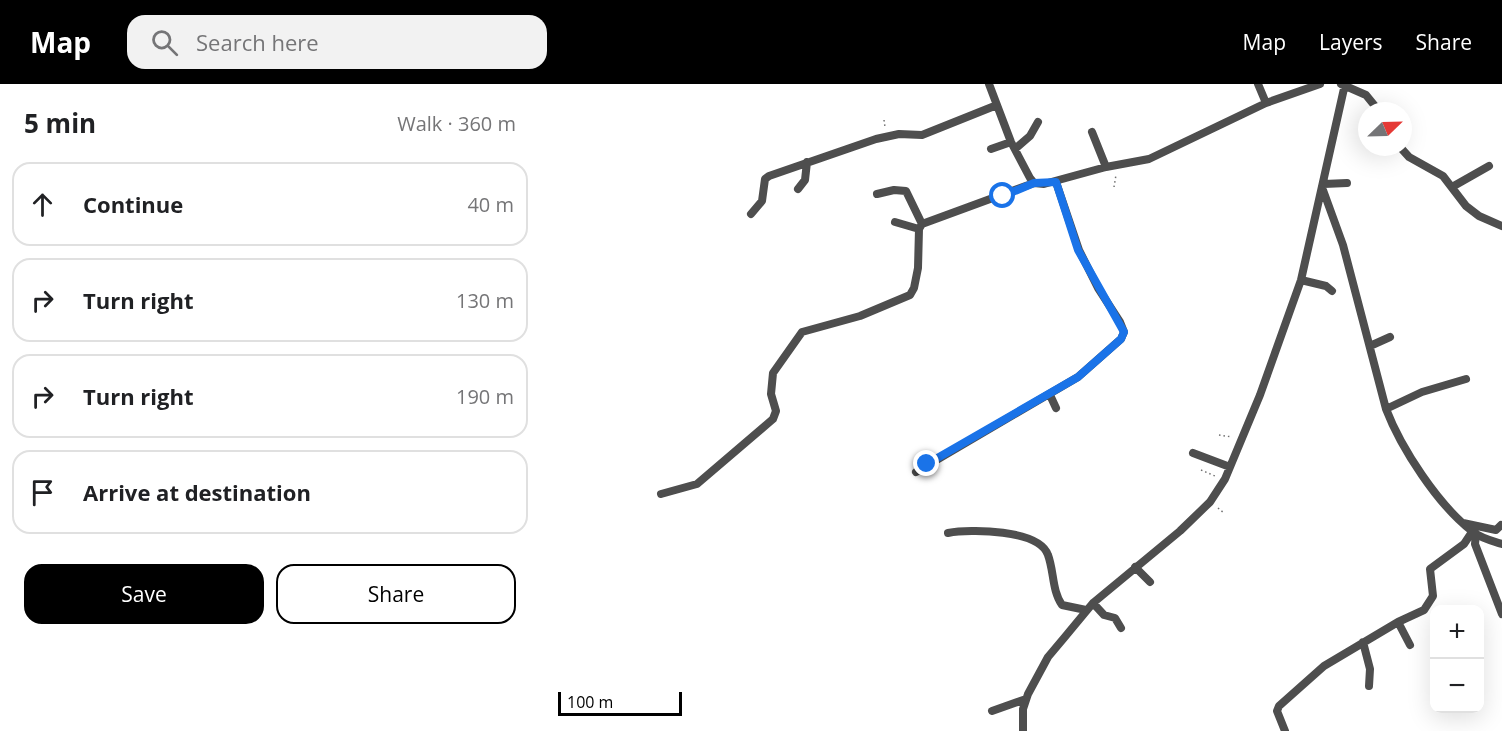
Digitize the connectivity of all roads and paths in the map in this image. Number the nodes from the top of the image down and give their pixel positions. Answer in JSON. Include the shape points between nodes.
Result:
{"nodes":[{"id":1,"x":989,"y":84,"type":"edge"},
{"id":2,"x":1258,"y":84,"type":"edge"},
{"id":3,"x":1320,"y":84,"type":"edge"},
{"id":4,"x":1343,"y":84,"type":"edge"},
{"id":5,"x":1371,"y":102,"type":"edge"},
{"id":6,"x":1266,"y":103,"type":"junction"},
{"id":7,"x":997,"y":105,"type":"junction"},
{"id":8,"x":1038,"y":122,"type":"dead end"},
{"id":9,"x":1092,"y":132,"type":"dead end"},
{"id":10,"x":1013,"y":146,"type":"junction"},
{"id":11,"x":991,"y":149,"type":"dead end"},
{"id":12,"x":1408,"y":156,"type":"edge"},
{"id":13,"x":807,"y":162,"type":"junction"},
{"id":14,"x":1118,"y":165,"type":"junction"},
{"id":15,"x":1489,"y":166,"type":"dead end"},
{"id":16,"x":1106,"y":167,"type":"junction"},
{"id":17,"x":1056,"y":182,"type":"junction"},
{"id":18,"x":1034,"y":183,"type":"junction"},
{"id":19,"x":1347,"y":183,"type":"dead end"},
{"id":20,"x":1114,"y":187,"type":"dead end"},
{"id":21,"x":1323,"y":187,"type":"junction"},
{"id":22,"x":1452,"y":187,"type":"junction"},
{"id":23,"x":798,"y":189,"type":"dead end"},
{"id":24,"x":877,"y":194,"type":"dead end"},
{"id":25,"x":751,"y":214,"type":"dead end"},
{"id":26,"x":895,"y":222,"type":"dead end"},
{"id":27,"x":1502,"y":226,"type":"edge"},
{"id":28,"x":920,"y":227,"type":"junction"},
{"id":29,"x":1301,"y":280,"type":"junction"},
{"id":30,"x":1332,"y":291,"type":"dead end"},
{"id":31,"x":1390,"y":337,"type":"dead end"},
{"id":32,"x":1370,"y":346,"type":"junction"},
{"id":33,"x":1466,"y":379,"type":"dead end"},
{"id":34,"x":1050,"y":395,"type":"junction"},
{"id":35,"x":1056,"y":408,"type":"dead end"},
{"id":36,"x":1386,"y":409,"type":"junction"},
{"id":37,"x":1219,"y":435,"type":"dead end"},
{"id":38,"x":1242,"y":439,"type":"junction"},
{"id":39,"x":1193,"y":453,"type":"dead end"},
{"id":40,"x":1230,"y":467,"type":"junction"},
{"id":41,"x":1201,"y":470,"type":"dead end"},
{"id":42,"x":916,"y":472,"type":"dead end"},
{"id":43,"x":1225,"y":479,"type":"junction"},
{"id":44,"x":661,"y":494,"type":"dead end"},
{"id":45,"x":1463,"y":523,"type":"junction"},
{"id":46,"x":1502,"y":525,"type":"edge"},
{"id":47,"x":948,"y":533,"type":"dead end"},
{"id":48,"x":1474,"y":533,"type":"junction"},
{"id":49,"x":1502,"y":544,"type":"edge"},
{"id":50,"x":1135,"y":567,"type":"junction"},
{"id":51,"x":1150,"y":582,"type":"dead end"},
{"id":52,"x":1093,"y":603,"type":"junction"},
{"id":53,"x":1086,"y":610,"type":"junction"},
{"id":54,"x":1502,"y":614,"type":"edge"},
{"id":55,"x":1398,"y":622,"type":"junction"},
{"id":56,"x":1121,"y":628,"type":"dead end"},
{"id":57,"x":1363,"y":642,"type":"junction"},
{"id":58,"x":1410,"y":645,"type":"dead end"},
{"id":59,"x":1369,"y":686,"type":"dead end"},
{"id":60,"x":1026,"y":699,"type":"junction"},
{"id":61,"x":992,"y":711,"type":"dead end"},
{"id":62,"x":1023,"y":731,"type":"edge"},
{"id":63,"x":1285,"y":731,"type":"edge"}],
"edges":[{"from":1,"to":7,"type":"street"},
{"from":2,"to":6,"type":"street"},
{"from":3,"to":6,"type":"street"},
{"from":4,"to":5,"type":"street"},
{"from":4,"to":21,"type":"street"},
{"from":6,"to":14,"type":"street","via":[[1158,156]]},
{"from":7,"to":10,"type":"street"},
{"from":7,"to":13,"type":"street","via":[[922,135],[887,136]]},
{"from":8,"to":10,"type":"street","via":[[1030,136]]},
{"from":9,"to":16,"type":"street"},
{"from":10,"to":11,"type":"street"},
{"from":10,"to":18,"type":"street"},
{"from":12,"to":22,"type":"street","via":[[1443,176]]},
{"from":13,"to":23,"type":"street","via":[[805,180]]},
{"from":13,"to":25,"type":"street","via":[[765,179],[762,201]]},
{"from":14,"to":16,"type":"street"},
{"from":14,"to":20,"type":"path"},
{"from":15,"to":22,"type":"street"},
{"from":16,"to":17,"type":"street"},
{"from":17,"to":18,"type":"street"},
{"from":17,"to":34,"type":"street","via":[[1078,250],[1124,332],[1078,377]]},
{"from":18,"to":28,"type":"street"},
{"from":19,"to":21,"type":"street"},
{"from":21,"to":29,"type":"street"},
{"from":21,"to":32,"type":"street"},
{"from":22,"to":27,"type":"street","via":[[1466,206]]},
{"from":24,"to":28,"type":"street","via":[[906,190]]},
{"from":26,"to":28,"type":"street"},
{"from":28,"to":44,"type":"street","via":[[918,268],[915,288],[910,294],[860,316],[801,332],[773,373],[773,419],[697,484]]},
{"from":29,"to":30,"type":"street"},
{"from":29,"to":38,"type":"street"},
{"from":31,"to":32,"type":"street"},
{"from":32,"to":36,"type":"street"},
{"from":33,"to":36,"type":"street","via":[[1422,392]]},
{"from":34,"to":35,"type":"street"},
{"from":34,"to":42,"type":"street"},
{"from":36,"to":45,"type":"street","via":[[1423,476]]},
{"from":37,"to":38,"type":"path"},
{"from":38,"to":40,"type":"street"},
{"from":39,"to":40,"type":"street"},
{"from":40,"to":43,"type":"street"},
{"from":41,"to":43,"type":"path"},
{"from":43,"to":50,"type":"street","via":[[1204,508]]},
{"from":45,"to":46,"type":"street","via":[[1496,530]]},
{"from":45,"to":48,"type":"street"},
{"from":47,"to":53,"type":"street","via":[[998,531],[1036,544],[1048,553],[1062,605]]},
{"from":48,"to":49,"type":"street"},
{"from":48,"to":54,"type":"street"},
{"from":48,"to":55,"type":"street","via":[[1430,568],[1433,596],[1424,610]]},
{"from":50,"to":51,"type":"street"},
{"from":50,"to":52,"type":"street"},
{"from":52,"to":53,"type":"street"},
{"from":52,"to":56,"type":"street","via":[[1104,615],[1115,618]]},
{"from":53,"to":60,"type":"street","via":[[1048,657]]},
{"from":55,"to":57,"type":"street"},
{"from":55,"to":58,"type":"street"},
{"from":57,"to":59,"type":"street","via":[[1370,669]]},
{"from":57,"to":63,"type":"street","via":[[1324,666],[1279,706],[1277,711]]},
{"from":60,"to":61,"type":"street"},
{"from":60,"to":62,"type":"street"}]}
